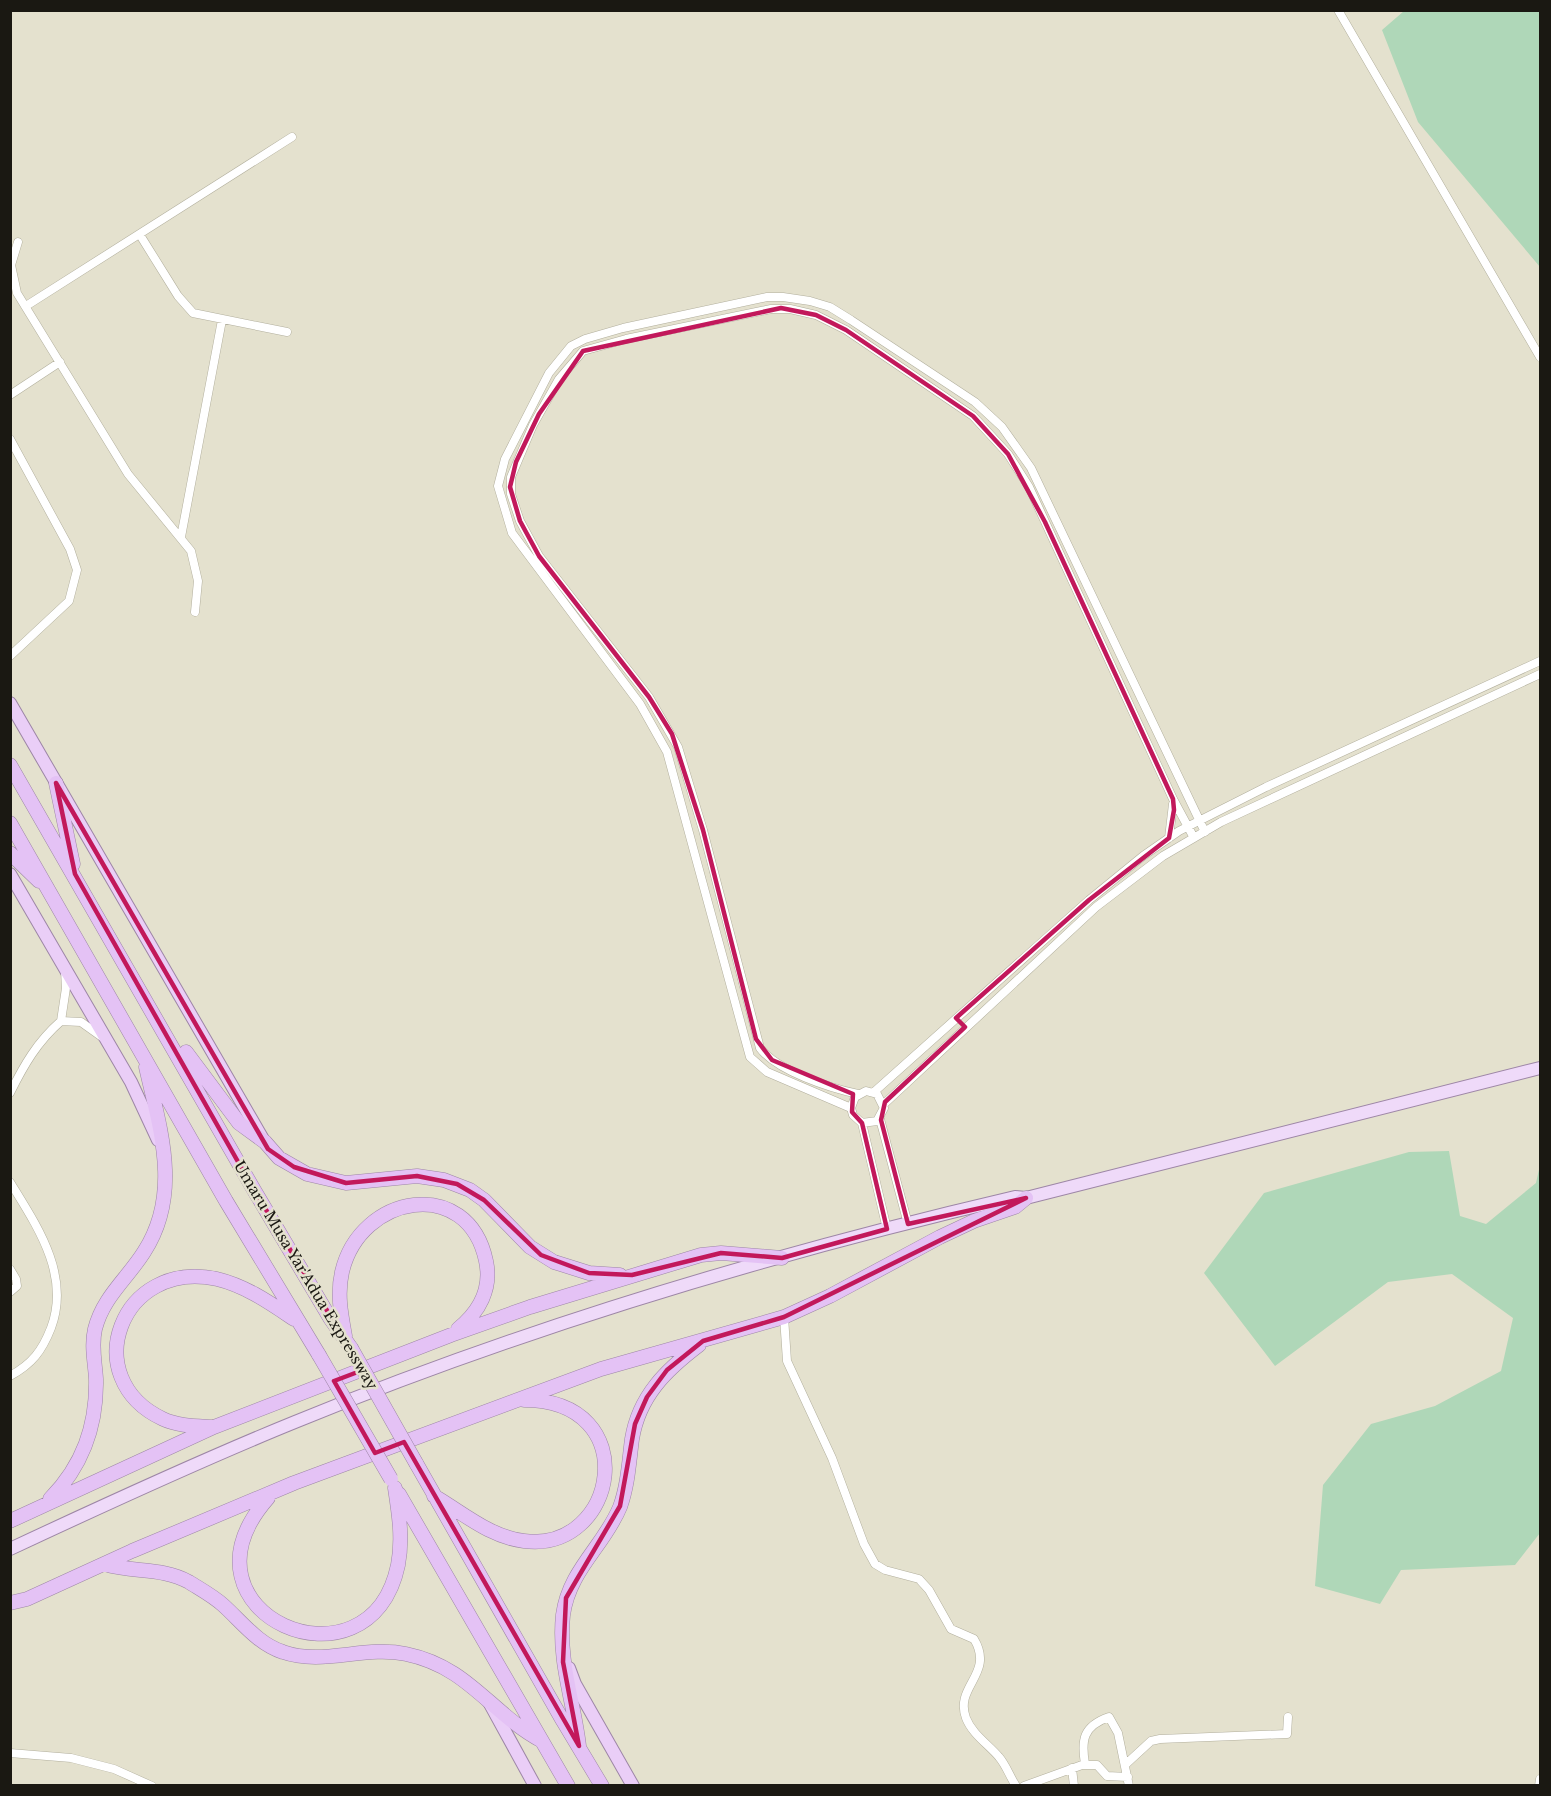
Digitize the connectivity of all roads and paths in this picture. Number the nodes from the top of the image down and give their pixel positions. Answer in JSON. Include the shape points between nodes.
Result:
{"nodes":[{"id":1,"x":1338,"y":10,"type":"edge"},
{"id":2,"x":292,"y":137,"type":"dead end"},
{"id":3,"x":140,"y":235,"type":"junction"},
{"id":4,"x":18,"y":242,"type":"dead end"},
{"id":5,"x":26,"y":306,"type":"junction"},
{"id":6,"x":222,"y":320,"type":"junction"},
{"id":7,"x":287,"y":332,"type":"dead end"},
{"id":8,"x":1540,"y":357,"type":"edge"},
{"id":9,"x":60,"y":362,"type":"junction"},
{"id":10,"x":10,"y":395,"type":"edge"},
{"id":11,"x":10,"y":439,"type":"edge"},
{"id":12,"x":515,"y":507,"type":"junction"},
{"id":13,"x":504,"y":511,"type":"junction"},
{"id":14,"x":181,"y":537,"type":"junction"},
{"id":15,"x":195,"y":612,"type":"dead end"},
{"id":16,"x":10,"y":656,"type":"edge"},
{"id":17,"x":1540,"y":661,"type":"edge"},
{"id":18,"x":1540,"y":674,"type":"edge"},
{"id":19,"x":10,"y":703,"type":"edge"},
{"id":20,"x":10,"y":765,"type":"edge"},
{"id":21,"x":56,"y":783,"type":"junction"},
{"id":22,"x":1173,"y":799,"type":"junction"},
{"id":23,"x":1189,"y":802,"type":"junction"},
{"id":24,"x":1212,"y":813,"type":"junction"},
{"id":25,"x":1198,"y":821,"type":"junction"},
{"id":26,"x":10,"y":823,"type":"edge"},
{"id":27,"x":1188,"y":827,"type":"junction"},
{"id":28,"x":703,"y":830,"type":"junction"},
{"id":29,"x":1205,"y":832,"type":"junction"},
{"id":30,"x":691,"y":833,"type":"junction"},
{"id":31,"x":1169,"y":838,"type":"junction"},
{"id":32,"x":1194,"y":838,"type":"junction"},
{"id":33,"x":10,"y":853,"type":"edge"},
{"id":34,"x":10,"y":874,"type":"edge"},
{"id":35,"x":75,"y":874,"type":"junction"},
{"id":36,"x":52,"y":895,"type":"junction"},
{"id":37,"x":726,"y":915,"type":"junction"},
{"id":38,"x":713,"y":917,"type":"junction"},
{"id":39,"x":64,"y":967,"type":"junction"},
{"id":40,"x":748,"y":1008,"type":"junction"},
{"id":41,"x":736,"y":1011,"type":"junction"},
{"id":42,"x":956,"y":1018,"type":"junction"},
{"id":43,"x":61,"y":1021,"type":"junction"},
{"id":44,"x":965,"y":1027,"type":"junction"},
{"id":45,"x":167,"y":1034,"type":"junction"},
{"id":46,"x":106,"y":1040,"type":"junction"},
{"id":47,"x":144,"y":1054,"type":"junction"},
{"id":48,"x":1540,"y":1068,"type":"edge"},
{"id":49,"x":874,"y":1092,"type":"junction"},
{"id":50,"x":10,"y":1093,"type":"edge"},
{"id":51,"x":858,"y":1094,"type":"junction"},
{"id":52,"x":884,"y":1104,"type":"junction"},
{"id":53,"x":851,"y":1108,"type":"junction"},
{"id":54,"x":880,"y":1119,"type":"junction"},
{"id":55,"x":862,"y":1123,"type":"junction"},
{"id":56,"x":264,"y":1142,"type":"junction"},
{"id":57,"x":166,"y":1176,"type":"junction"},
{"id":58,"x":10,"y":1182,"type":"edge"},
{"id":59,"x":1026,"y":1198,"type":"junction"},
{"id":60,"x":908,"y":1224,"type":"junction"},
{"id":61,"x":887,"y":1229,"type":"junction"},
{"id":62,"x":782,"y":1258,"type":"junction"},
{"id":63,"x":10,"y":1269,"type":"edge"},
{"id":64,"x":632,"y":1275,"type":"junction"},
{"id":65,"x":10,"y":1292,"type":"edge"},
{"id":66,"x":784,"y":1317,"type":"junction"},
{"id":67,"x":296,"y":1320,"type":"junction"},
{"id":68,"x":451,"y":1335,"type":"junction"},
{"id":69,"x":703,"y":1341,"type":"junction"},
{"id":70,"x":348,"y":1343,"type":"junction"},
{"id":71,"x":10,"y":1376,"type":"edge"},
{"id":72,"x":516,"y":1400,"type":"junction"},
{"id":73,"x":214,"y":1428,"type":"junction"},
{"id":74,"x":393,"y":1484,"type":"junction"},
{"id":75,"x":271,"y":1495,"type":"junction"},
{"id":76,"x":434,"y":1497,"type":"junction"},
{"id":77,"x":46,"y":1503,"type":"junction"},
{"id":78,"x":10,"y":1521,"type":"edge"},
{"id":79,"x":10,"y":1549,"type":"edge"},
{"id":80,"x":105,"y":1564,"type":"junction"},
{"id":81,"x":10,"y":1603,"type":"edge"},
{"id":82,"x":564,"y":1651,"type":"junction"},
{"id":83,"x":489,"y":1701,"type":"junction"},
{"id":84,"x":1288,"y":1717,"type":"dead end"},
{"id":85,"x":542,"y":1741,"type":"junction"},
{"id":86,"x":579,"y":1746,"type":"junction"},
{"id":87,"x":10,"y":1753,"type":"edge"},
{"id":88,"x":1085,"y":1764,"type":"junction"},
{"id":89,"x":1126,"y":1764,"type":"junction"},
{"id":90,"x":1072,"y":1768,"type":"junction"},
{"id":91,"x":1540,"y":1779,"type":"edge"},
{"id":92,"x":1128,"y":1781,"type":"edge"},
{"id":93,"x":152,"y":1785,"type":"edge"},
{"id":94,"x":536,"y":1785,"type":"edge"},
{"id":95,"x":568,"y":1785,"type":"edge"},
{"id":96,"x":602,"y":1785,"type":"edge"},
{"id":97,"x":633,"y":1785,"type":"edge"},
{"id":98,"x":1016,"y":1785,"type":"edge"},
{"id":99,"x":1024,"y":1785,"type":"edge"},
{"id":100,"x":1074,"y":1785,"type":"edge"},
{"id":101,"x":1539,"y":1785,"type":"edge"}],
"edges":[{"from":1,"to":8,"type":"street"},
{"from":2,"to":3,"type":"street"},
{"from":3,"to":5,"type":"street"},
{"from":3,"to":6,"type":"street","via":[[189,309]]},
{"from":4,"to":5,"type":"street","via":[[11,274]]},
{"from":5,"to":9,"type":"street"},
{"from":6,"to":7,"type":"street"},
{"from":6,"to":14,"type":"street"},
{"from":9,"to":10,"type":"street"},
{"from":9,"to":14,"type":"street","via":[[128,474]]},
{"from":11,"to":16,"type":"street","via":[[70,549],[77,570],[69,601]]},
{"from":12,"to":13,"type":"street"},
{"from":12,"to":22,"type":"street","via":[[510,486],[516,462],[552,389],[569,364],[584,351],[771,309],[816,315],[846,330],[962,408],[1008,454],[1033,496]]},
{"from":12,"to":28,"type":"street","via":[[539,556],[662,716],[682,757]]},
{"from":13,"to":23,"type":"street","via":[[498,486],[505,459],[549,373],[571,346],[623,328],[767,297],[798,298],[830,307],[975,402],[1016,446],[1082,571]]},
{"from":13,"to":30,"type":"street","via":[[522,548],[661,737]]},
{"from":14,"to":15,"type":"street","via":[[196,566]]},
{"from":17,"to":24,"type":"street"},
{"from":18,"to":29,"type":"street"},
{"from":19,"to":21,"type":"highway"},
{"from":20,"to":35,"type":"highway","name":"Umaru Musa Yar'Adua Expressway"},
{"from":21,"to":35,"type":"highway"},
{"from":21,"to":56,"type":"highway"},
{"from":22,"to":27,"type":"street"},
{"from":22,"to":31,"type":"street"},
{"from":23,"to":24,"type":"street","via":[[1199,811]]},
{"from":23,"to":25,"type":"street"},
{"from":24,"to":25,"type":"street"},
{"from":25,"to":27,"type":"street"},
{"from":25,"to":29,"type":"street"},
{"from":26,"to":36,"type":"highway","name":"Umaru Musa Yar'Adua Expressway"},
{"from":27,"to":31,"type":"street"},
{"from":27,"to":32,"type":"street"},
{"from":28,"to":30,"type":"street"},
{"from":28,"to":37,"type":"street"},
{"from":29,"to":32,"type":"street"},
{"from":30,"to":38,"type":"street"},
{"from":31,"to":42,"type":"street","via":[[1089,900]]},
{"from":32,"to":44,"type":"street","via":[[1163,856],[1096,907]]},
{"from":33,"to":36,"type":"highway"},
{"from":34,"to":39,"type":"highway"},
{"from":35,"to":45,"type":"highway","name":"Umaru Musa Yar'Adua Expressway"},
{"from":36,"to":47,"type":"highway","name":"Umaru Musa Yar'Adua Expressway"},
{"from":37,"to":38,"type":"street"},
{"from":37,"to":40,"type":"street"},
{"from":38,"to":41,"type":"street"},
{"from":39,"to":43,"type":"street","via":[[66,988]]},
{"from":39,"to":46,"type":"highway"},
{"from":40,"to":41,"type":"street"},
{"from":40,"to":51,"type":"street","via":[[756,1039],[765,1054],[782,1066]]},
{"from":41,"to":53,"type":"street","via":[[747,1050],[760,1068]]},
{"from":42,"to":44,"type":"street"},
{"from":42,"to":49,"type":"street"},
{"from":43,"to":46,"type":"street","via":[[81,1022]]},
{"from":43,"to":50,"type":"street","via":[[31,1052]]},
{"from":44,"to":52,"type":"street"},
{"from":45,"to":56,"type":"highway","via":[[184,1049],[239,1123]]},
{"from":45,"to":70,"type":"highway","name":"Umaru Musa Yar'Adua Expressway","via":[[307,1279]]},
{"from":46,"to":57,"type":"highway","via":[[156,1134]]},
{"from":47,"to":57,"type":"highway","via":[[164,1140]]},
{"from":47,"to":67,"type":"highway","name":"Umaru Musa Yar'Adua Expressway"},
{"from":48,"to":59,"type":"main road"},
{"from":49,"to":51,"type":"street"},
{"from":49,"to":52,"type":"street"},
{"from":51,"to":53,"type":"street"},
{"from":52,"to":54,"type":"street"},
{"from":53,"to":55,"type":"street","via":[[853,1116]]},
{"from":54,"to":55,"type":"street"},
{"from":54,"to":60,"type":"street"},
{"from":55,"to":61,"type":"street"},
{"from":56,"to":64,"type":"highway","via":[[294,1167],[331,1181],[362,1183],[417,1176],[457,1184],[484,1200],[530,1247],[554,1262],[589,1273]]},
{"from":57,"to":77,"type":"highway","via":[[153,1236],[106,1300],[95,1330],[95,1412],[86,1446],[67,1480]]},
{"from":58,"to":71,"type":"street","via":[[46,1245],[58,1293],[54,1321],[43,1349],[27,1366]]},
{"from":59,"to":60,"type":"main road","via":[[1016,1197]]},
{"from":59,"to":66,"type":"highway","via":[[1015,1208],[940,1237]]},
{"from":60,"to":61,"type":"main road"},
{"from":61,"to":62,"type":"main road"},
{"from":62,"to":64,"type":"highway","via":[[701,1255]]},
{"from":62,"to":79,"type":"main road","via":[[579,1318],[297,1421]]},
{"from":63,"to":65,"type":"street","via":[[17,1286]]},
{"from":64,"to":68,"type":"highway"},
{"from":66,"to":69,"type":"highway"},
{"from":66,"to":98,"type":"street","via":[[787,1360],[832,1458],[864,1544],[875,1564],[919,1579],[951,1629],[974,1639],[982,1660],[967,1691],[966,1718],[1000,1758]]},
{"from":67,"to":73,"type":"highway","via":[[255,1293],[200,1277],[167,1280],[135,1301],[125,1315],[117,1346],[126,1387],[140,1404],[162,1419]]},
{"from":67,"to":74,"type":"highway","name":"Umaru Musa Yar'Adua Expressway","bridge":true},
{"from":68,"to":70,"type":"highway","via":[[467,1323],[484,1298],[488,1270],[484,1252],[479,1238],[457,1215],[442,1208],[411,1205],[398,1207],[372,1222],[350,1252],[339,1290]]},
{"from":68,"to":73,"type":"highway"},
{"from":69,"to":72,"type":"highway","via":[[601,1369]]},
{"from":69,"to":82,"type":"highway","via":[[667,1370],[641,1410],[620,1506],[577,1572],[566,1598]]},
{"from":70,"to":76,"type":"highway","name":"Umaru Musa Yar'Adua Expressway","bridge":true},
{"from":72,"to":75,"type":"highway"},
{"from":72,"to":76,"type":"highway","via":[[560,1405],[584,1418],[592,1428],[603,1452],[605,1474],[591,1512],[561,1535],[524,1541],[492,1532]]},
{"from":73,"to":77,"type":"highway"},
{"from":74,"to":75,"type":"highway","via":[[401,1535],[393,1581],[367,1618],[343,1631],[326,1634],[297,1632],[281,1625],[258,1609],[248,1592],[241,1566],[244,1537]]},
{"from":74,"to":85,"type":"highway","name":"Umaru Musa Yar'Adua Expressway"},
{"from":75,"to":80,"type":"highway"},
{"from":76,"to":86,"type":"highway","name":"Umaru Musa Yar'Adua Expressway"},
{"from":77,"to":78,"type":"highway"},
{"from":80,"to":81,"type":"highway"},
{"from":80,"to":83,"type":"highway","via":[[154,1571],[186,1581],[221,1603],[259,1639],[284,1653],[315,1657],[379,1651],[407,1654],[453,1671]]},
{"from":82,"to":86,"type":"highway","via":[[564,1672]]},
{"from":82,"to":97,"type":"highway","via":[[575,1684]]},
{"from":83,"to":85,"type":"highway","via":[[520,1729]]},
{"from":83,"to":94,"type":"highway"},
{"from":84,"to":89,"type":"street","via":[[1287,1734],[1160,1739],[1151,1741]]},
{"from":85,"to":95,"type":"highway","name":"Umaru Musa Yar'Adua Expressway"},
{"from":86,"to":96,"type":"highway","name":"Umaru Musa Yar'Adua Expressway"},
{"from":87,"to":93,"type":"street","via":[[71,1758],[114,1769]]},
{"from":88,"to":89,"type":"street","via":[[1083,1737],[1109,1717],[1118,1733]]},
{"from":88,"to":90,"type":"street"},
{"from":88,"to":92,"type":"street","via":[[1096,1765],[1107,1776]]},
{"from":89,"to":92,"type":"street"},
{"from":90,"to":99,"type":"street"},
{"from":90,"to":100,"type":"street"},
{"from":91,"to":101,"type":"street"}]}
